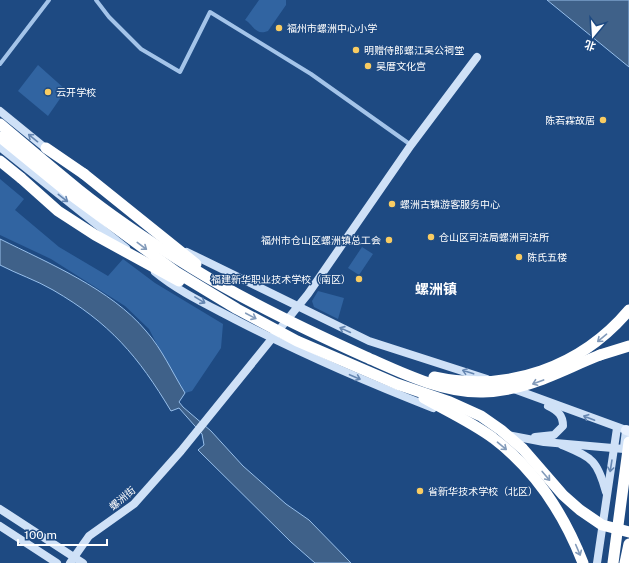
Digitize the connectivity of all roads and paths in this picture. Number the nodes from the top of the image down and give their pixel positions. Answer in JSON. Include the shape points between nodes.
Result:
{"nodes":[{"id":1,"x":49,"y":0,"type":"edge"},
{"id":2,"x":96,"y":0,"type":"edge"},
{"id":3,"x":477,"y":57,"type":"dead end"},
{"id":4,"x":0,"y":64,"type":"edge"},
{"id":5,"x":0,"y":111,"type":"edge"},
{"id":6,"x":0,"y":124,"type":"edge"},
{"id":7,"x":0,"y":137,"type":"edge"},
{"id":8,"x":411,"y":145,"type":"junction"},
{"id":9,"x":0,"y":147,"type":"edge"},
{"id":10,"x":46,"y":148,"type":"junction"},
{"id":11,"x":0,"y":160,"type":"edge"},
{"id":12,"x":220,"y":283,"type":"junction"},
{"id":13,"x":216,"y":296,"type":"junction"},
{"id":14,"x":298,"y":307,"type":"junction"},
{"id":15,"x":629,"y":310,"type":"edge"},
{"id":16,"x":271,"y":338,"type":"junction"},
{"id":17,"x":629,"y":346,"type":"edge"},
{"id":18,"x":365,"y":356,"type":"junction"},
{"id":19,"x":397,"y":384,"type":"junction"},
{"id":20,"x":522,"y":393,"type":"junction"},
{"id":21,"x":624,"y":430,"type":"edge"},
{"id":22,"x":522,"y":438,"type":"junction"},
{"id":23,"x":556,"y":442,"type":"junction"},
{"id":24,"x":624,"y":447,"type":"edge"},
{"id":25,"x":607,"y":495,"type":"junction"},
{"id":26,"x":0,"y":509,"type":"edge"},
{"id":27,"x":0,"y":526,"type":"edge"},
{"id":28,"x":629,"y":532,"type":"edge"},
{"id":29,"x":629,"y":544,"type":"edge"},
{"id":30,"x":72,"y":560,"type":"edge"},
{"id":31,"x":57,"y":563,"type":"edge"},
{"id":32,"x":83,"y":563,"type":"edge"},
{"id":33,"x":583,"y":563,"type":"edge"},
{"id":34,"x":597,"y":563,"type":"edge"},
{"id":35,"x":608,"y":563,"type":"edge"},
{"id":36,"x":613,"y":563,"type":"edge"},
{"id":37,"x":624,"y":563,"type":"edge"}],
"edges":[{"from":1,"to":4,"type":"street"},
{"from":2,"to":8,"type":"street","via":[[141,49],[180,72],[210,12],[311,74]]},
{"from":3,"to":8,"type":"main road","name":"螺洲街"},
{"from":10,"to":5,"type":"main road","one_way":true},
{"from":6,"to":12,"type":"highway","bridge":true,"via":[[80,191],[151,241]]},
{"from":7,"to":13,"type":"highway","one_way":true,"bridge":true,"via":[[70,194],[176,272]]},
{"from":8,"to":14,"type":"main road","name":"螺洲街"},
{"from":9,"to":16,"type":"main road","one_way":true,"via":[[163,279]]},
{"from":10,"to":12,"type":"highway","bridge":true,"via":[[84,174]]},
{"from":10,"to":14,"type":"main road","via":[[168,241]]},
{"from":11,"to":13,"type":"highway","bridge":true,"via":[[58,211],[95,235],[152,267]]},
{"from":12,"to":18,"type":"highway","bridge":true,"via":[[330,342]]},
{"from":13,"to":19,"type":"highway","one_way":true,"bridge":true,"via":[[297,341]]},
{"from":14,"to":16,"type":"main road","name":"螺洲街"},
{"from":20,"to":14,"type":"main road","one_way":true,"via":[[460,370],[382,346]]},
{"from":15,"to":18,"type":"highway","one_way":true,"bridge":true,"via":[[600,339],[579,354],[554,367],[510,379],[475,382],[445,380]]},
{"from":16,"to":22,"type":"main road","one_way":true,"via":[[387,390],[481,427]]},
{"from":16,"to":30,"type":"main road","name":"螺洲街","via":[[185,446],[134,504],[89,536]]},
{"from":17,"to":18,"type":"highway","one_way":true,"bridge":true,"via":[[521,388],[483,392],[441,386]]},
{"from":19,"to":28,"type":"highway","one_way":true,"bridge":true,"via":[[450,402],[486,420],[523,449],[580,510],[602,525]]},
{"from":19,"to":33,"type":"highway","one_way":true,"bridge":true,"via":[[477,428],[522,464],[560,514]]},
{"from":21,"to":20,"type":"main road","one_way":true},
{"from":20,"to":22,"type":"main road","via":[[560,413],[563,422],[561,430],[554,435]]},
{"from":21,"to":24,"type":"main road"},
{"from":22,"to":23,"type":"main road"},
{"from":23,"to":24,"type":"main road"},
{"from":23,"to":25,"type":"main road","via":[[584,455],[594,463],[601,473]]},
{"from":24,"to":25,"type":"main road","one_way":true},
{"from":24,"to":35,"type":"main road"},
{"from":24,"to":36,"type":"highway","bridge":true},
{"from":25,"to":34,"type":"main road"},
{"from":26,"to":30,"type":"main road"},
{"from":27,"to":31,"type":"main road"},
{"from":29,"to":37,"type":"highway"},
{"from":30,"to":32,"type":"main road"}]}
